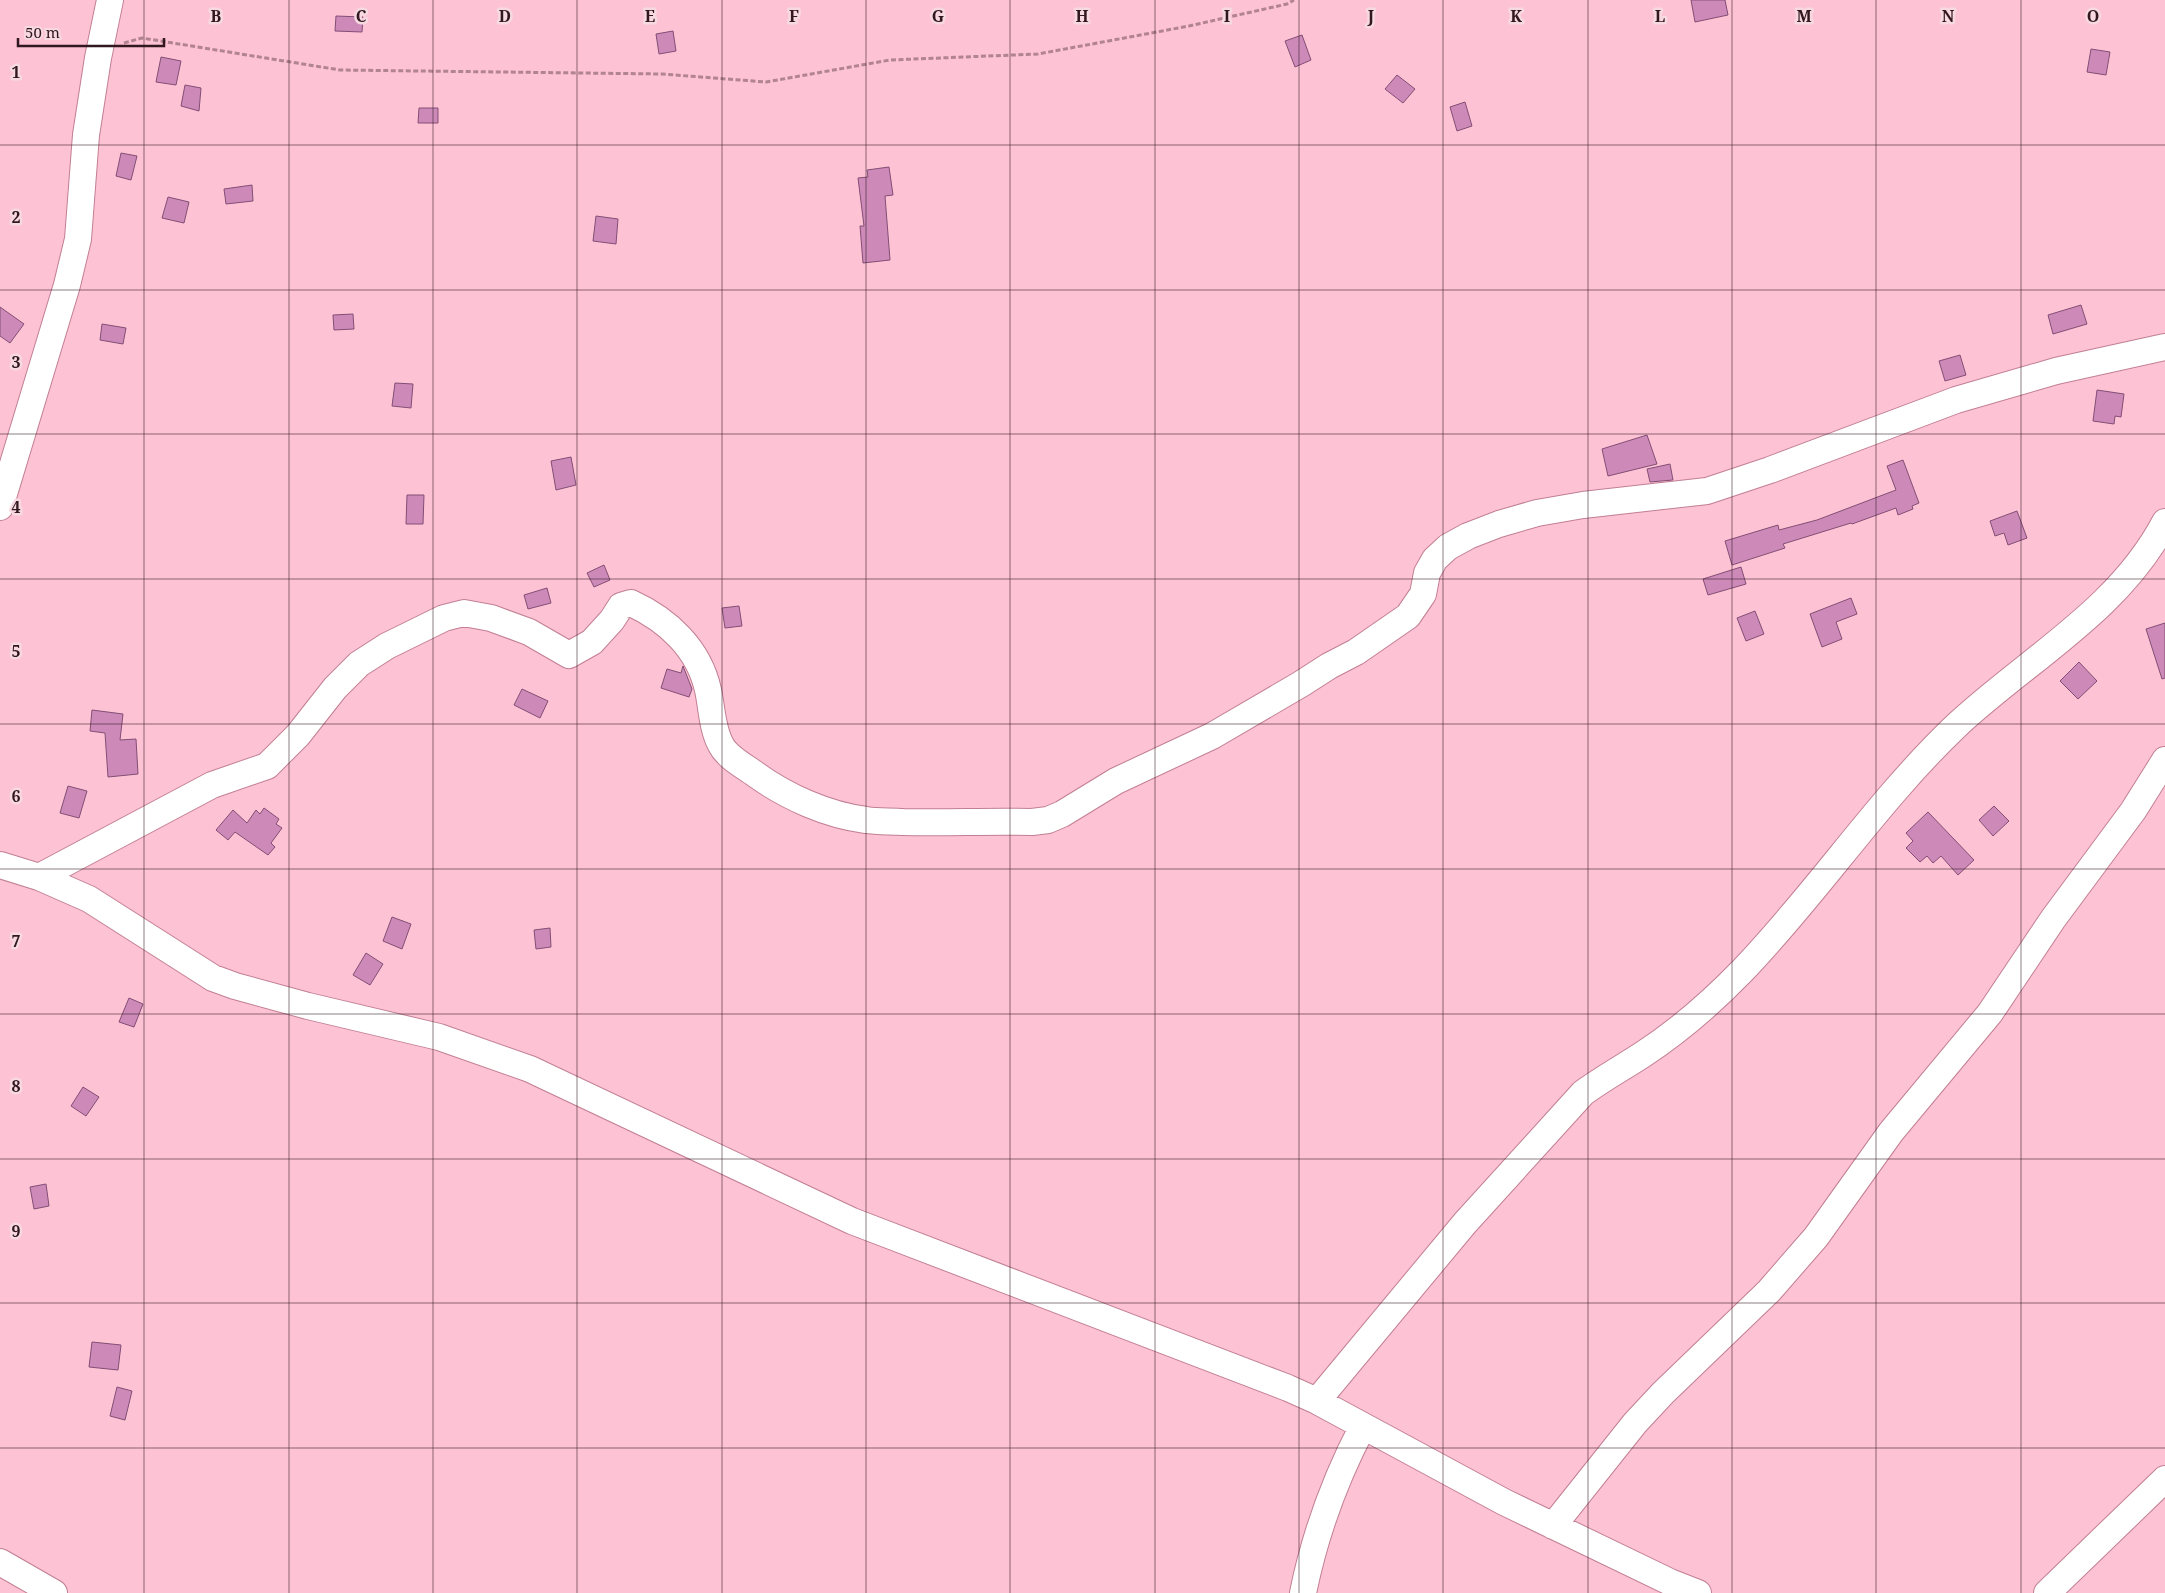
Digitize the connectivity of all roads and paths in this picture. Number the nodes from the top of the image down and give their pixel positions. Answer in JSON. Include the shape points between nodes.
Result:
{"nodes":[{"id":1,"x":110,"y":0,"type":"edge"},
{"id":2,"x":1294,"y":0,"type":"edge"},
{"id":3,"x":98,"y":58,"type":"junction"},
{"id":4,"x":2165,"y":347,"type":"edge"},
{"id":5,"x":0,"y":507,"type":"edge"},
{"id":6,"x":2163,"y":530,"type":"edge"},
{"id":7,"x":2165,"y":760,"type":"edge"},
{"id":8,"x":0,"y":865,"type":"edge"},
{"id":9,"x":39,"y":877,"type":"junction"},
{"id":10,"x":1317,"y":1402,"type":"junction"},
{"id":11,"x":1363,"y":1426,"type":"junction"},
{"id":12,"x":2165,"y":1479,"type":"edge"},
{"id":13,"x":1553,"y":1526,"type":"junction"},
{"id":14,"x":0,"y":1562,"type":"edge"},
{"id":15,"x":54,"y":1593,"type":"edge"},
{"id":16,"x":1302,"y":1593,"type":"edge"},
{"id":17,"x":1698,"y":1593,"type":"edge"},
{"id":18,"x":2047,"y":1593,"type":"edge"}],
"edges":[{"from":1,"to":3,"type":"street"},
{"from":2,"to":3,"type":"path","via":[[1188,26],[1038,54],[890,60],[766,82],[662,74],[340,70],[142,38],[117,45]]},
{"from":3,"to":5,"type":"street","via":[[86,135],[78,239]]},
{"from":4,"to":9,"type":"street","via":[[2056,371],[1965,397],[1707,491],[1537,513],[1468,536],[1435,559],[1427,573],[1419,602],[1408,616],[1380,636],[1212,736],[1116,781],[1048,820],[866,820],[792,798],[722,748],[708,688],[690,648],[655,615],[627,602],[596,638],[570,655],[529,632],[474,614],[444,618],[417,629],[350,671],[298,735],[267,766],[212,785]]},
{"from":6,"to":10,"type":"street","via":[[2108,598],[1958,725],[1921,762],[1801,905],[1701,1011],[1583,1093],[1465,1223]]},
{"from":7,"to":13,"type":"street","via":[[2133,811],[2053,919],[1990,1013],[1891,1132],[1816,1237],[1769,1290],[1635,1423]]},
{"from":8,"to":9,"type":"street"},
{"from":9,"to":10,"type":"street","via":[[89,899],[213,978],[308,1006],[438,1037],[522,1066],[852,1221],[1250,1373]]},
{"from":10,"to":11,"type":"street"},
{"from":11,"to":13,"type":"street"},
{"from":11,"to":16,"type":"street","via":[[1332,1492]]},
{"from":12,"to":18,"type":"street"},
{"from":13,"to":17,"type":"street"},
{"from":14,"to":15,"type":"street"}]}
